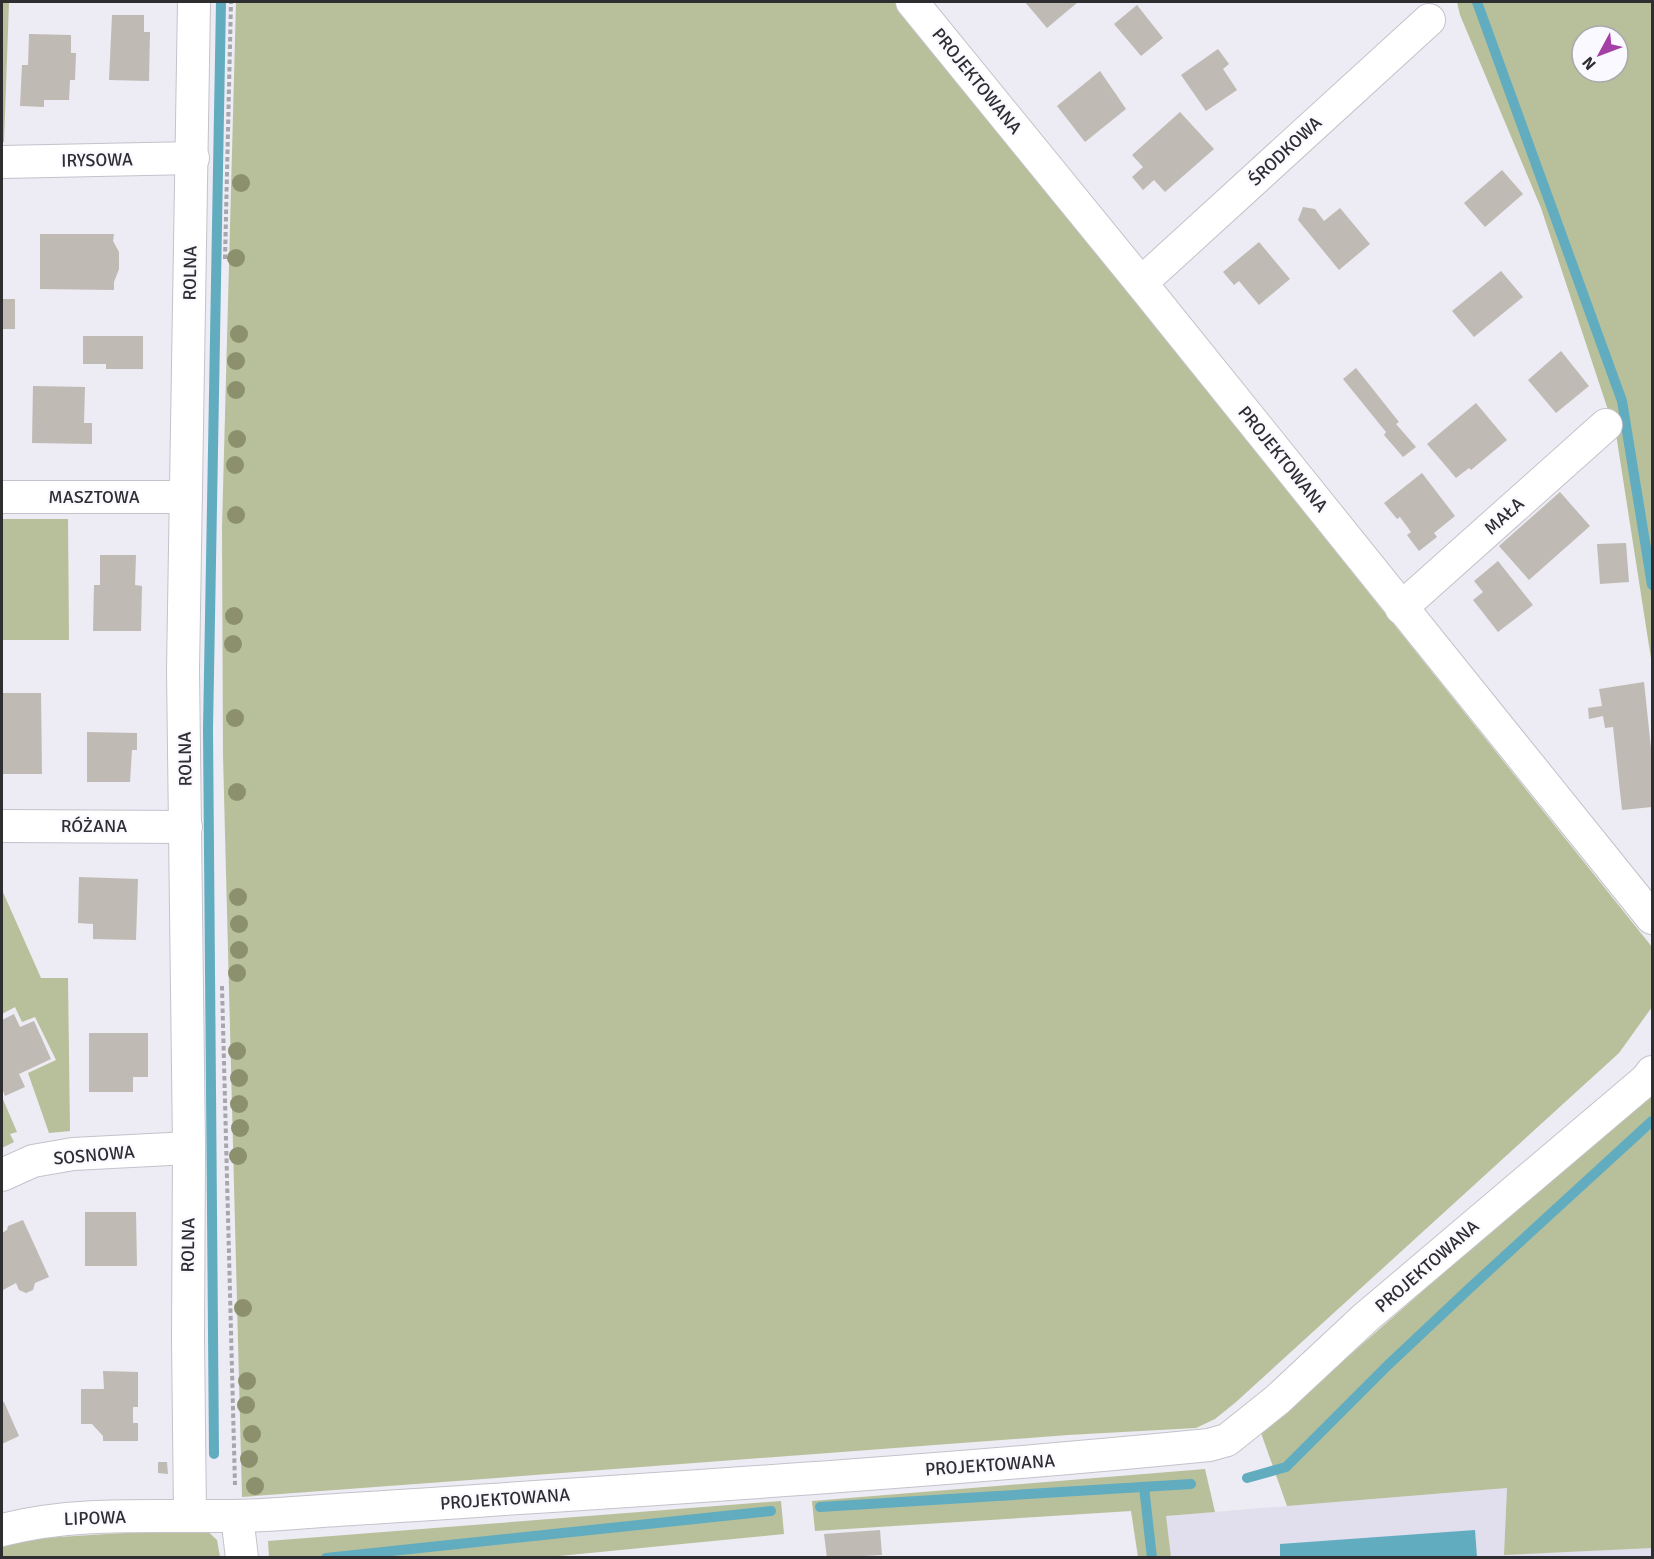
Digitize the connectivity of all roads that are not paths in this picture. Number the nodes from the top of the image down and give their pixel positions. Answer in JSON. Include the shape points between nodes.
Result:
{"nodes":[{"id":1,"x":194,"y":2,"type":"edge"},
{"id":2,"x":912,"y":2,"type":"edge"},
{"id":3,"x":1429,"y":20,"type":"dead end"},
{"id":4,"x":193,"y":158,"type":"junction"},
{"id":5,"x":2,"y":162,"type":"edge"},
{"id":6,"x":1141,"y":283,"type":"junction"},
{"id":7,"x":1606,"y":425,"type":"dead end"},
{"id":8,"x":2,"y":497,"type":"edge"},
{"id":9,"x":186,"y":497,"type":"junction"},
{"id":10,"x":1401,"y":608,"type":"junction"},
{"id":11,"x":2,"y":826,"type":"edge"},
{"id":12,"x":186,"y":827,"type":"junction"},
{"id":13,"x":1653,"y":918,"type":"edge"},
{"id":14,"x":1653,"y":1072,"type":"edge"},
{"id":15,"x":189,"y":1148,"type":"junction"},
{"id":16,"x":2,"y":1174,"type":"edge"},
{"id":17,"x":190,"y":1516,"type":"junction"},
{"id":18,"x":237,"y":1516,"type":"junction"},
{"id":19,"x":2,"y":1530,"type":"edge"},
{"id":20,"x":242,"y":1557,"type":"edge"}],
"edges":[{"from":1,"to":4,"type":"street","name":"ROLNA"},
{"from":2,"to":6,"type":"street","name":"PROJEKTOWANA"},
{"from":3,"to":6,"type":"street","name":"ŚRODKOWA"},
{"from":4,"to":5,"type":"street","name":"IRYSOWA"},
{"from":4,"to":9,"type":"street","name":"ROLNA"},
{"from":6,"to":10,"type":"street","name":"PROJEKTOWANA"},
{"from":7,"to":10,"type":"street","name":"MAŁA"},
{"from":8,"to":9,"type":"street","name":"MASZTOWA"},
{"from":9,"to":12,"type":"street","name":"ROLNA"},
{"from":10,"to":13,"type":"street","name":"PROJEKTOWANA"},
{"from":11,"to":12,"type":"street","name":"RÓŻANA"},
{"from":12,"to":15,"type":"street","name":"ROLNA"},
{"from":14,"to":18,"type":"street","name":"PROJEKTOWANA","via":[[1227,1440],[1037,1461]]},
{"from":15,"to":16,"type":"street","name":"SOSNOWA","via":[[73,1154],[33,1161]]},
{"from":15,"to":17,"type":"street","name":"ROLNA"},
{"from":17,"to":18,"type":"street","name":"PROJEKTOWANA"},
{"from":17,"to":19,"type":"street","name":"LIPOWA","via":[[50,1520]]},
{"from":18,"to":20,"type":"street"}]}
